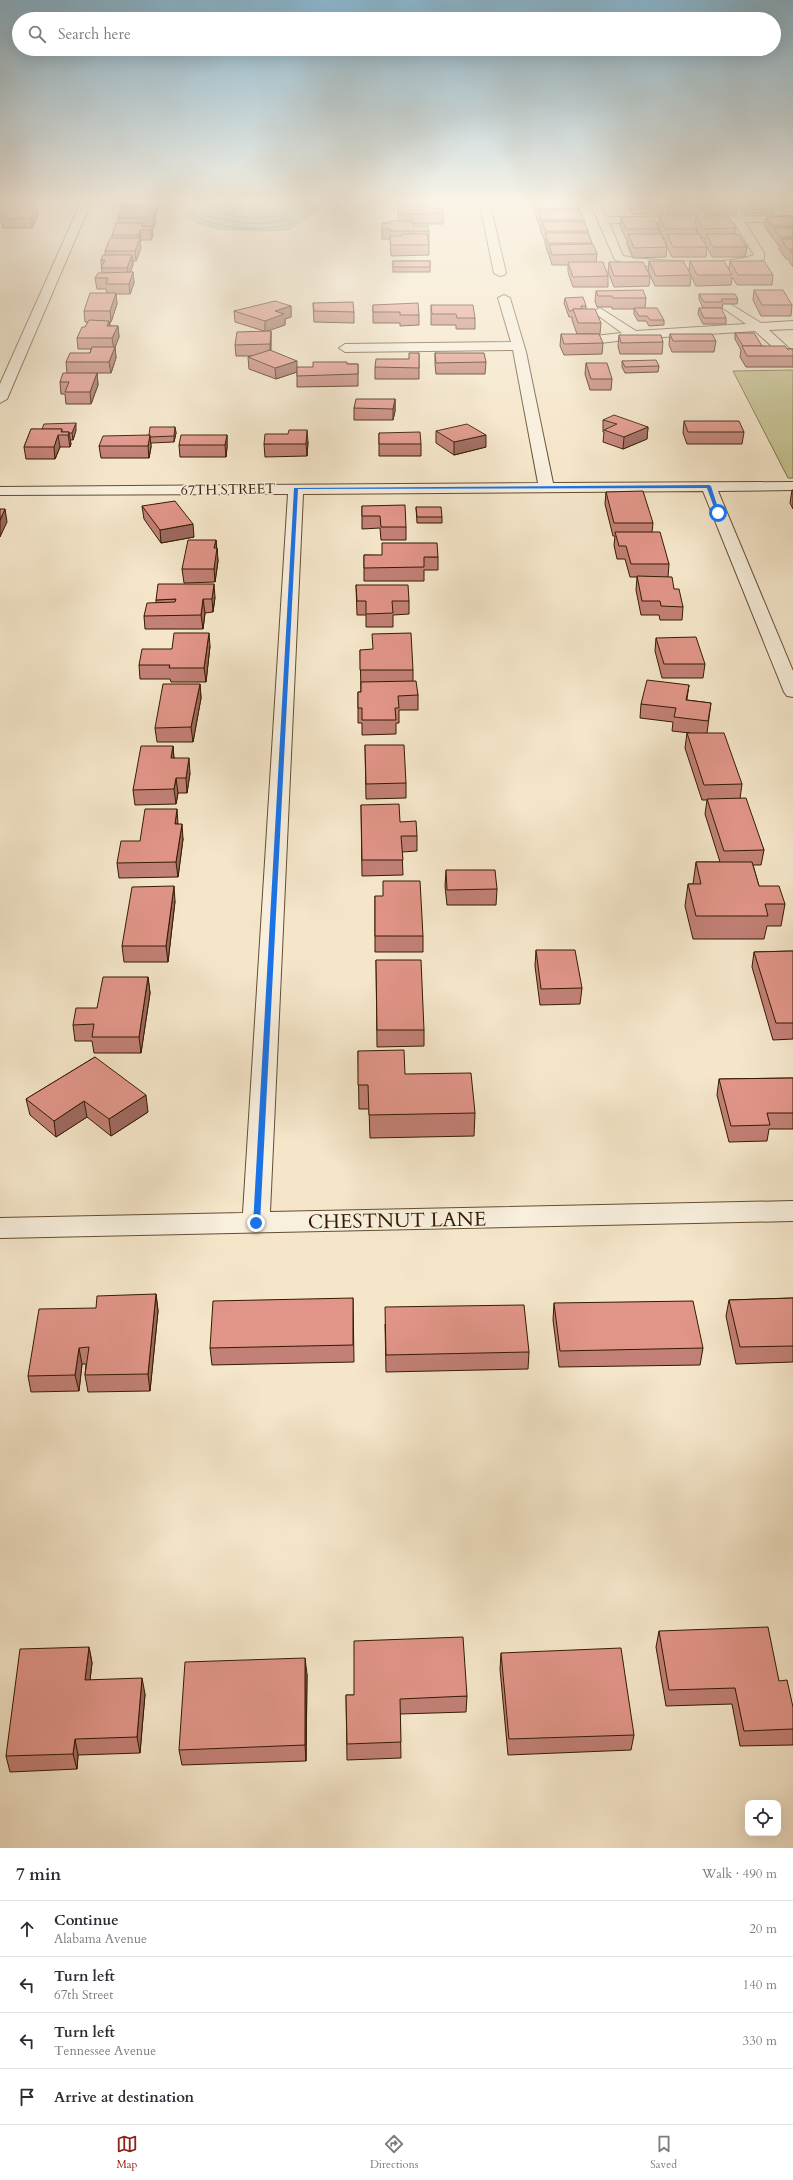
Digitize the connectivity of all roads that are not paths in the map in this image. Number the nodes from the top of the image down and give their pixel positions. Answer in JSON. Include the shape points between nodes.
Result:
{"nodes":[{"id":1,"x":49,"y":286,"type":"edge"},
{"id":2,"x":504,"y":298,"type":"dead end"},
{"id":3,"x":727,"y":306,"type":"edge"},
{"id":4,"x":600,"y":312,"type":"dead end"},
{"id":5,"x":793,"y":325,"type":"edge"},
{"id":6,"x":758,"y":327,"type":"junction"},
{"id":7,"x":633,"y":335,"type":"junction"},
{"id":8,"x":576,"y":342,"type":"edge"},
{"id":9,"x":518,"y":346,"type":"junction"},
{"id":10,"x":345,"y":348,"type":"dead end"},
{"id":11,"x":791,"y":357,"type":"edge"},
{"id":12,"x":0,"y":399,"type":"edge"},
{"id":13,"x":709,"y":486,"type":"junction"},
{"id":14,"x":793,"y":486,"type":"edge"},
{"id":15,"x":546,"y":487,"type":"junction"},
{"id":16,"x":296,"y":488,"type":"junction"},
{"id":17,"x":0,"y":491,"type":"edge"},
{"id":18,"x":793,"y":692,"type":"edge"},
{"id":19,"x":793,"y":1212,"type":"edge"},
{"id":20,"x":256,"y":1223,"type":"junction"},
{"id":21,"x":0,"y":1228,"type":"edge"}],
"edges":[{"from":1,"to":12,"type":"street"},
{"from":2,"to":9,"type":"street"},
{"from":3,"to":6,"type":"street"},
{"from":4,"to":7,"type":"street"},
{"from":5,"to":6,"type":"street"},
{"from":6,"to":7,"type":"street"},
{"from":6,"to":11,"type":"street"},
{"from":7,"to":8,"type":"street"},
{"from":9,"to":10,"type":"street"},
{"from":9,"to":15,"type":"street"},
{"from":13,"to":14,"type":"street","name":"67TH STREET"},
{"from":13,"to":15,"type":"street","name":"67TH STREET"},
{"from":13,"to":18,"type":"street"},
{"from":15,"to":16,"type":"street","name":"67TH STREET"},
{"from":16,"to":17,"type":"street","name":"67TH STREET"},
{"from":16,"to":20,"type":"street"},
{"from":19,"to":20,"type":"street","name":"CHESTNUT LANE"},
{"from":20,"to":21,"type":"street","name":"CHESTNUT LANE"}]}
